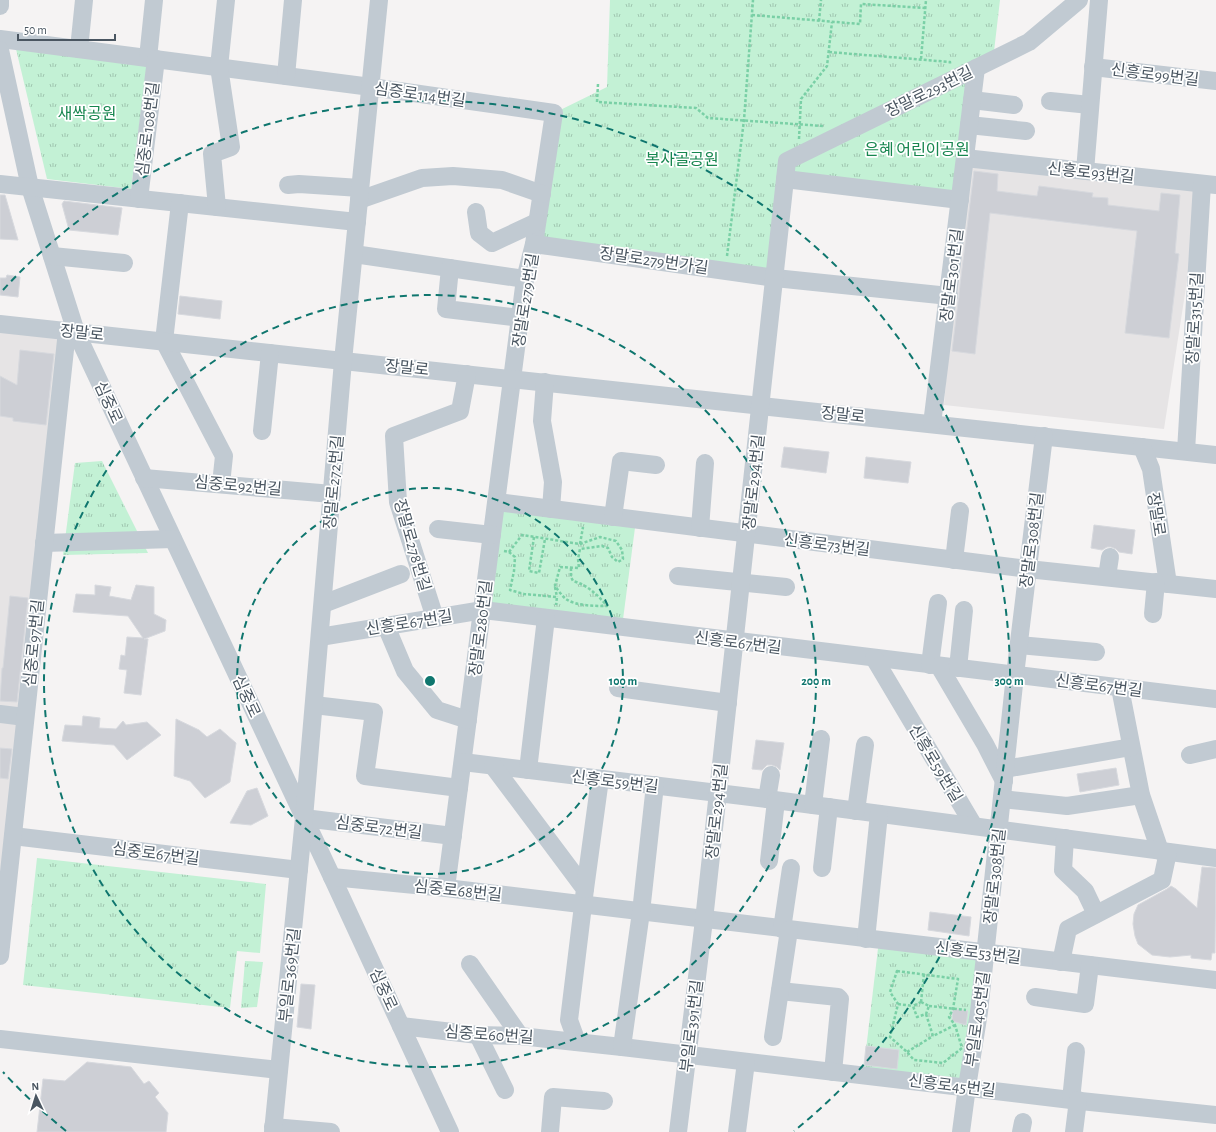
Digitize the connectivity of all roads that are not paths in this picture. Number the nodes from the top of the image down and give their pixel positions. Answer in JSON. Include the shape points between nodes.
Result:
{"nodes":[{"id":1,"x":0,"y":0,"type":"edge"},
{"id":2,"x":84,"y":0,"type":"edge"},
{"id":3,"x":154,"y":0,"type":"edge"},
{"id":4,"x":226,"y":0,"type":"edge"},
{"id":5,"x":293,"y":0,"type":"edge"},
{"id":6,"x":379,"y":0,"type":"edge"},
{"id":7,"x":1079,"y":0,"type":"edge"},
{"id":8,"x":1099,"y":0,"type":"edge"},
{"id":9,"x":0,"y":6,"type":"edge"},
{"id":10,"x":0,"y":39,"type":"edge"},
{"id":11,"x":79,"y":48,"type":"junction"},
{"id":12,"x":0,"y":50,"type":"edge"},
{"id":13,"x":152,"y":58,"type":"junction"},
{"id":14,"x":219,"y":67,"type":"junction"},
{"id":15,"x":1093,"y":67,"type":"junction"},
{"id":16,"x":976,"y":68,"type":"junction"},
{"id":17,"x":286,"y":76,"type":"junction"},
{"id":18,"x":1216,"y":81,"type":"edge"},
{"id":19,"x":370,"y":87,"type":"junction"},
{"id":20,"x":5,"y":99,"type":"edge"},
{"id":21,"x":972,"y":100,"type":"junction"},
{"id":22,"x":1050,"y":101,"type":"dead end"},
{"id":23,"x":1014,"y":105,"type":"dead end"},
{"id":24,"x":1090,"y":105,"type":"junction"},
{"id":25,"x":554,"y":113,"type":"joint"},
{"id":26,"x":969,"y":125,"type":"junction"},
{"id":27,"x":1026,"y":131,"type":"dead end"},
{"id":28,"x":965,"y":158,"type":"junction"},
{"id":29,"x":1085,"y":171,"type":"junction"},
{"id":30,"x":785,"y":179,"type":"junction"},
{"id":31,"x":0,"y":184,"type":"edge"},
{"id":32,"x":288,"y":184,"type":"dead end"},
{"id":33,"x":1209,"y":185,"type":"edge"},
{"id":34,"x":30,"y":187,"type":"junction"},
{"id":35,"x":360,"y":194,"type":"junction"},
{"id":36,"x":542,"y":194,"type":"junction"},
{"id":37,"x":139,"y":199,"type":"junction"},
{"id":38,"x":960,"y":200,"type":"junction"},
{"id":39,"x":180,"y":203,"type":"junction"},
{"id":40,"x":217,"y":207,"type":"junction"},
{"id":41,"x":476,"y":212,"type":"dead end"},
{"id":42,"x":357,"y":222,"type":"junction"},
{"id":43,"x":537,"y":222,"type":"junction"},
{"id":44,"x":534,"y":244,"type":"junction"},
{"id":45,"x":354,"y":254,"type":"junction"},
{"id":46,"x":52,"y":256,"type":"junction"},
{"id":47,"x":124,"y":263,"type":"dead end"},
{"id":48,"x":450,"y":268,"type":"junction"},
{"id":49,"x":775,"y":278,"type":"junction"},
{"id":50,"x":525,"y":279,"type":"junction"},
{"id":51,"x":949,"y":296,"type":"junction"},
{"id":52,"x":520,"y":318,"type":"junction"},
{"id":53,"x":0,"y":324,"type":"edge"},
{"id":54,"x":71,"y":331,"type":"junction"},
{"id":55,"x":164,"y":341,"type":"junction"},
{"id":56,"x":270,"y":353,"type":"junction"},
{"id":57,"x":343,"y":361,"type":"junction"},
{"id":58,"x":467,"y":374,"type":"junction"},
{"id":59,"x":513,"y":379,"type":"junction"},
{"id":60,"x":545,"y":382,"type":"junction"},
{"id":61,"x":761,"y":406,"type":"junction"},
{"id":62,"x":932,"y":424,"type":"junction"},
{"id":63,"x":262,"y":431,"type":"dead end"},
{"id":64,"x":1044,"y":436,"type":"junction"},
{"id":65,"x":1142,"y":447,"type":"junction"},
{"id":66,"x":1186,"y":451,"type":"junction"},
{"id":67,"x":1216,"y":455,"type":"edge"},
{"id":68,"x":705,"y":463,"type":"dead end"},
{"id":69,"x":656,"y":465,"type":"dead end"},
{"id":70,"x":144,"y":478,"type":"junction"},
{"id":71,"x":222,"y":484,"type":"junction"},
{"id":72,"x":332,"y":494,"type":"junction"},
{"id":73,"x":497,"y":502,"type":"junction"},
{"id":74,"x":551,"y":509,"type":"junction"},
{"id":75,"x":960,"y":512,"type":"dead end"},
{"id":76,"x":613,"y":517,"type":"junction"},
{"id":77,"x":700,"y":528,"type":"junction"},
{"id":78,"x":438,"y":529,"type":"dead end"},
{"id":79,"x":747,"y":534,"type":"junction"},
{"id":80,"x":173,"y":539,"type":"junction"},
{"id":81,"x":492,"y":542,"type":"junction"},
{"id":82,"x":44,"y":543,"type":"junction"},
{"id":83,"x":1110,"y":557,"type":"dead end"},
{"id":84,"x":954,"y":560,"type":"junction"},
{"id":85,"x":1028,"y":569,"type":"junction"},
{"id":86,"x":401,"y":574,"type":"dead end"},
{"id":87,"x":678,"y":576,"type":"dead end"},
{"id":88,"x":1107,"y":577,"type":"junction"},
{"id":89,"x":742,"y":583,"type":"junction"},
{"id":90,"x":1162,"y":583,"type":"junction"},
{"id":91,"x":786,"y":588,"type":"dead end"},
{"id":92,"x":1216,"y":589,"type":"edge"},
{"id":93,"x":938,"y":603,"type":"dead end"},
{"id":94,"x":323,"y":604,"type":"junction"},
{"id":95,"x":483,"y":610,"type":"junction"},
{"id":96,"x":964,"y":610,"type":"dead end"},
{"id":97,"x":1153,"y":614,"type":"dead end"},
{"id":98,"x":435,"y":618,"type":"junction"},
{"id":99,"x":550,"y":618,"type":"junction"},
{"id":100,"x":386,"y":626,"type":"junction"},
{"id":101,"x":320,"y":637,"type":"junction"},
{"id":102,"x":735,"y":642,"type":"junction"},
{"id":103,"x":1019,"y":645,"type":"junction"},
{"id":104,"x":1096,"y":652,"type":"dead end"},
{"id":105,"x":874,"y":658,"type":"junction"},
{"id":106,"x":935,"y":665,"type":"junction"},
{"id":107,"x":958,"y":668,"type":"junction"},
{"id":108,"x":1015,"y":675,"type":"junction"},
{"id":109,"x":618,"y":688,"type":"dead end"},
{"id":110,"x":1120,"y":688,"type":"junction"},
{"id":111,"x":1216,"y":699,"type":"edge"},
{"id":112,"x":728,"y":702,"type":"junction"},
{"id":113,"x":314,"y":705,"type":"junction"},
{"id":114,"x":0,"y":714,"type":"edge"},
{"id":115,"x":25,"y":717,"type":"junction"},
{"id":116,"x":468,"y":720,"type":"junction"},
{"id":117,"x":822,"y":739,"type":"dead end"},
{"id":118,"x":865,"y":745,"type":"dead end"},
{"id":119,"x":1131,"y":747,"type":"junction"},
{"id":120,"x":1216,"y":749,"type":"edge"},
{"id":121,"x":1190,"y":755,"type":"dead end"},
{"id":122,"x":463,"y":762,"type":"junction"},
{"id":123,"x":493,"y":766,"type":"junction"},
{"id":124,"x":528,"y":770,"type":"junction"},
{"id":125,"x":771,"y":774,"type":"dead end"},
{"id":126,"x":1004,"y":775,"type":"junction"},
{"id":127,"x":600,"y":779,"type":"junction"},
{"id":128,"x":655,"y":785,"type":"junction"},
{"id":129,"x":460,"y":788,"type":"junction"},
{"id":130,"x":718,"y":793,"type":"junction"},
{"id":131,"x":1141,"y":795,"type":"junction"},
{"id":132,"x":1002,"y":799,"type":"junction"},
{"id":133,"x":772,"y":800,"type":"junction"},
{"id":134,"x":821,"y":806,"type":"junction"},
{"id":135,"x":856,"y":811,"type":"junction"},
{"id":136,"x":879,"y":814,"type":"junction"},
{"id":137,"x":304,"y":818,"type":"junction"},
{"id":138,"x":974,"y":826,"type":"junction"},
{"id":139,"x":999,"y":829,"type":"junction"},
{"id":140,"x":13,"y":836,"type":"junction"},
{"id":141,"x":453,"y":836,"type":"junction"},
{"id":142,"x":1065,"y":838,"type":"junction"},
{"id":143,"x":1164,"y":851,"type":"junction"},
{"id":144,"x":1216,"y":858,"type":"edge"},
{"id":145,"x":769,"y":861,"type":"dead end"},
{"id":146,"x":791,"y":868,"type":"dead end"},
{"id":147,"x":822,"y":868,"type":"dead end"},
{"id":148,"x":299,"y":870,"type":"junction"},
{"id":149,"x":332,"y":876,"type":"junction"},
{"id":150,"x":446,"y":888,"type":"junction"},
{"id":151,"x":585,"y":897,"type":"junction"},
{"id":152,"x":2,"y":909,"type":"edge"},
{"id":153,"x":641,"y":912,"type":"junction"},
{"id":154,"x":1096,"y":914,"type":"junction"},
{"id":155,"x":704,"y":920,"type":"junction"},
{"id":156,"x":786,"y":929,"type":"junction"},
{"id":157,"x":866,"y":939,"type":"junction"},
{"id":158,"x":985,"y":953,"type":"junction"},
{"id":159,"x":0,"y":956,"type":"edge"},
{"id":160,"x":1061,"y":962,"type":"junction"},
{"id":161,"x":470,"y":964,"type":"dead end"},
{"id":162,"x":1090,"y":965,"type":"junction"},
{"id":163,"x":1216,"y":980,"type":"edge"},
{"id":164,"x":780,"y":991,"type":"junction"},
{"id":165,"x":1035,"y":997,"type":"dead end"},
{"id":166,"x":401,"y":1026,"type":"junction"},
{"id":167,"x":478,"y":1034,"type":"junction"},
{"id":168,"x":520,"y":1036,"type":"junction"},
{"id":169,"x":773,"y":1037,"type":"dead end"},
{"id":170,"x":0,"y":1039,"type":"edge"},
{"id":171,"x":578,"y":1042,"type":"junction"},
{"id":172,"x":622,"y":1047,"type":"junction"},
{"id":173,"x":1076,"y":1051,"type":"dead end"},
{"id":174,"x":687,"y":1054,"type":"junction"},
{"id":175,"x":746,"y":1062,"type":"junction"},
{"id":176,"x":279,"y":1070,"type":"junction"},
{"id":177,"x":833,"y":1072,"type":"junction"},
{"id":178,"x":967,"y":1087,"type":"junction"},
{"id":179,"x":505,"y":1090,"type":"dead end"},
{"id":180,"x":1075,"y":1100,"type":"junction"},
{"id":181,"x":604,"y":1101,"type":"dead end"},
{"id":182,"x":1216,"y":1115,"type":"edge"},
{"id":183,"x":273,"y":1129,"type":"edge"},
{"id":184,"x":331,"y":1132,"type":"edge"},
{"id":185,"x":450,"y":1132,"type":"edge"},
{"id":186,"x":550,"y":1132,"type":"edge"},
{"id":187,"x":678,"y":1132,"type":"edge"},
{"id":188,"x":737,"y":1132,"type":"edge"},
{"id":189,"x":962,"y":1132,"type":"edge"},
{"id":190,"x":1074,"y":1132,"type":"edge"}],
"edges":[{"from":1,"to":9,"type":"street"},
{"from":2,"to":11,"type":"street"},
{"from":3,"to":13,"type":"street"},
{"from":4,"to":14,"type":"street"},
{"from":5,"to":17,"type":"street"},
{"from":6,"to":19,"type":"street","name":"장말로272번길"},
{"from":7,"to":16,"type":"street","name":"장말로293번길","via":[[1029,42]]},
{"from":8,"to":15,"type":"street"},
{"from":10,"to":11,"type":"street","name":"심중로114번길"},
{"from":11,"to":13,"type":"street","name":"심중로114번길"},
{"from":12,"to":20,"type":"street","name":"심중로"},
{"from":13,"to":14,"type":"street","name":"심중로114번길"},
{"from":13,"to":37,"type":"street","name":"심중로108번길"},
{"from":14,"to":17,"type":"street","name":"심중로114번길"},
{"from":14,"to":40,"type":"street","via":[[231,147],[212,154]]},
{"from":15,"to":18,"type":"street","name":"신흥로99번길"},
{"from":15,"to":24,"type":"street"},
{"from":16,"to":21,"type":"street","name":"장말로301번길"},
{"from":16,"to":30,"type":"street","name":"장말로293번길","via":[[787,161]]},
{"from":17,"to":19,"type":"street","name":"심중로114번길"},
{"from":19,"to":25,"type":"street","name":"심중로114번길"},
{"from":19,"to":35,"type":"street","name":"장말로272번길"},
{"from":20,"to":34,"type":"street","name":"심중로"},
{"from":21,"to":23,"type":"street"},
{"from":21,"to":26,"type":"street","name":"장말로301번길"},
{"from":22,"to":24,"type":"street"},
{"from":24,"to":29,"type":"street"},
{"from":25,"to":36,"type":"street","name":"장말로279번길"},
{"from":26,"to":27,"type":"street"},
{"from":26,"to":28,"type":"street","name":"장말로301번길"},
{"from":28,"to":29,"type":"street","name":"신흥로93번길"},
{"from":28,"to":38,"type":"street","name":"장말로301번길"},
{"from":29,"to":33,"type":"street","name":"신흥로93번길"},
{"from":30,"to":38,"type":"street"},
{"from":30,"to":49,"type":"street","name":"장말로293번길"},
{"from":31,"to":34,"type":"street","name":"심중로108번길"},
{"from":32,"to":35,"type":"street"},
{"from":33,"to":66,"type":"street","name":"장말로315번길"},
{"from":34,"to":37,"type":"street","name":"심중로108번길"},
{"from":34,"to":46,"type":"street","name":"심중로"},
{"from":35,"to":36,"type":"street","via":[[422,178],[453,176],[502,180]]},
{"from":35,"to":42,"type":"street","name":"장말로272번길"},
{"from":36,"to":43,"type":"street","name":"장말로279번길"},
{"from":37,"to":39,"type":"street","name":"심중로108번길"},
{"from":38,"to":51,"type":"street","name":"장말로301번길"},
{"from":39,"to":40,"type":"street","name":"심중로108번길"},
{"from":39,"to":55,"type":"street"},
{"from":40,"to":42,"type":"street","name":"심중로108번길"},
{"from":41,"to":43,"type":"street","name":"장말로279번길","via":[[479,233],[492,243]]},
{"from":42,"to":45,"type":"street","name":"장말로272번길"},
{"from":43,"to":44,"type":"street","name":"장말로279번길"},
{"from":44,"to":49,"type":"street","name":"장말로279번가길"},
{"from":44,"to":50,"type":"street","name":"장말로279번길"},
{"from":45,"to":48,"type":"street"},
{"from":45,"to":57,"type":"street","name":"장말로272번길"},
{"from":46,"to":47,"type":"street"},
{"from":46,"to":54,"type":"street","name":"심중로"},
{"from":48,"to":50,"type":"street"},
{"from":48,"to":52,"type":"street","via":[[446,309]]},
{"from":49,"to":51,"type":"street"},
{"from":49,"to":61,"type":"street","name":"장말로293번길"},
{"from":50,"to":52,"type":"street","name":"장말로279번길"},
{"from":51,"to":62,"type":"street","name":"장말로301번길"},
{"from":52,"to":59,"type":"street","name":"장말로279번길"},
{"from":53,"to":54,"type":"street","name":"장말로"},
{"from":54,"to":55,"type":"street","name":"장말로"},
{"from":54,"to":70,"type":"street","name":"심중로"},
{"from":54,"to":82,"type":"street","name":"심중로97번길"},
{"from":55,"to":56,"type":"street","name":"장말로"},
{"from":55,"to":71,"type":"street","via":[[224,456]]},
{"from":56,"to":57,"type":"street","name":"장말로"},
{"from":56,"to":63,"type":"street"},
{"from":57,"to":58,"type":"street","name":"장말로"},
{"from":57,"to":72,"type":"street","name":"장말로272번길"},
{"from":58,"to":59,"type":"street","name":"장말로"},
{"from":58,"to":98,"type":"street","name":"장말로278번길","via":[[460,411],[394,436],[398,502]]},
{"from":59,"to":60,"type":"street","name":"장말로"},
{"from":59,"to":73,"type":"street","name":"장말로280번길"},
{"from":60,"to":61,"type":"street","name":"장말로"},
{"from":60,"to":74,"type":"street","via":[[542,421],[553,482]]},
{"from":61,"to":62,"type":"street","name":"장말로"},
{"from":61,"to":79,"type":"street","name":"장말로294번길"},
{"from":62,"to":64,"type":"street","name":"장말로"},
{"from":64,"to":65,"type":"street","name":"장말로"},
{"from":64,"to":85,"type":"street","name":"장말로308번길"},
{"from":65,"to":66,"type":"street","name":"장말로"},
{"from":65,"to":90,"type":"street","name":"장말로","via":[[1150,469]]},
{"from":66,"to":67,"type":"street","name":"장말로"},
{"from":68,"to":77,"type":"street"},
{"from":69,"to":76,"type":"street","via":[[621,461]]},
{"from":70,"to":71,"type":"street","name":"심중로92번길"},
{"from":70,"to":80,"type":"street","name":"심중로"},
{"from":71,"to":72,"type":"street","name":"심중로92번길"},
{"from":72,"to":94,"type":"street","name":"장말로272번길"},
{"from":73,"to":74,"type":"street","name":"신흥로73번길"},
{"from":73,"to":81,"type":"street","name":"장말로280번길"},
{"from":74,"to":76,"type":"street","name":"신흥로73번길"},
{"from":75,"to":84,"type":"street"},
{"from":76,"to":77,"type":"street","name":"신흥로73번길"},
{"from":77,"to":79,"type":"street","name":"신흥로73번길"},
{"from":78,"to":81,"type":"street"},
{"from":79,"to":84,"type":"street","name":"신흥로73번길"},
{"from":79,"to":89,"type":"street","name":"장말로294번길"},
{"from":80,"to":82,"type":"street"},
{"from":80,"to":137,"type":"street","name":"심중로"},
{"from":81,"to":95,"type":"street","name":"장말로280번길"},
{"from":82,"to":115,"type":"street","name":"심중로97번길"},
{"from":83,"to":88,"type":"street"},
{"from":84,"to":85,"type":"street","name":"신흥로73번길"},
{"from":85,"to":88,"type":"street","name":"신흥로73번길"},
{"from":85,"to":103,"type":"street","name":"장말로308번길"},
{"from":86,"to":94,"type":"street"},
{"from":87,"to":89,"type":"street"},
{"from":88,"to":90,"type":"street","name":"신흥로73번길"},
{"from":89,"to":91,"type":"street"},
{"from":89,"to":102,"type":"street","name":"장말로294번길"},
{"from":90,"to":92,"type":"street","name":"신흥로73번길"},
{"from":90,"to":97,"type":"street"},
{"from":93,"to":106,"type":"street"},
{"from":94,"to":101,"type":"street","name":"장말로272번길"},
{"from":95,"to":98,"type":"street","name":"신흥로67번길"},
{"from":95,"to":99,"type":"street","name":"신흥로67번길"},
{"from":95,"to":116,"type":"street","name":"장말로280번길"},
{"from":96,"to":107,"type":"street"},
{"from":98,"to":100,"type":"street","name":"신흥로67번길"},
{"from":99,"to":102,"type":"street","name":"신흥로67번길"},
{"from":99,"to":124,"type":"street"},
{"from":100,"to":101,"type":"street","name":"신흥로67번길"},
{"from":100,"to":116,"type":"street","via":[[405,671],[437,710]]},
{"from":101,"to":113,"type":"street","name":"장말로272번길"},
{"from":102,"to":105,"type":"street","name":"신흥로67번길"},
{"from":102,"to":112,"type":"street","name":"장말로294번길"},
{"from":103,"to":104,"type":"street"},
{"from":103,"to":108,"type":"street","name":"장말로308번길"},
{"from":105,"to":106,"type":"street","name":"신흥로67번길"},
{"from":105,"to":138,"type":"street","name":"신흥로59번길"},
{"from":106,"to":107,"type":"street","name":"신흥로67번길"},
{"from":106,"to":126,"type":"street"},
{"from":107,"to":108,"type":"street","name":"신흥로67번길"},
{"from":108,"to":110,"type":"street","name":"신흥로67번길"},
{"from":108,"to":126,"type":"street","name":"장말로308번길"},
{"from":109,"to":112,"type":"street"},
{"from":110,"to":111,"type":"street","name":"신흥로67번길"},
{"from":110,"to":119,"type":"street"},
{"from":112,"to":130,"type":"street","name":"장말로294번길"},
{"from":113,"to":129,"type":"street","via":[[374,712],[365,776]]},
{"from":113,"to":137,"type":"street","name":"장말로272번길"},
{"from":114,"to":115,"type":"street"},
{"from":115,"to":140,"type":"street","name":"심중로97번길"},
{"from":116,"to":122,"type":"street","name":"장말로280번길"},
{"from":117,"to":134,"type":"street"},
{"from":118,"to":135,"type":"street"},
{"from":119,"to":126,"type":"street"},
{"from":119,"to":131,"type":"street"},
{"from":120,"to":121,"type":"street"},
{"from":122,"to":123,"type":"street","name":"신흥로59번길"},
{"from":122,"to":129,"type":"street","name":"장말로280번길"},
{"from":123,"to":124,"type":"street","name":"신흥로59번길"},
{"from":123,"to":151,"type":"street"},
{"from":124,"to":127,"type":"street","name":"신흥로59번길"},
{"from":125,"to":133,"type":"street"},
{"from":126,"to":132,"type":"street","name":"장말로308번길"},
{"from":127,"to":128,"type":"street","name":"신흥로59번길"},
{"from":127,"to":151,"type":"street"},
{"from":128,"to":130,"type":"street","name":"신흥로59번길"},
{"from":128,"to":153,"type":"street"},
{"from":129,"to":141,"type":"street","name":"장말로280번길"},
{"from":130,"to":133,"type":"street","name":"신흥로59번길"},
{"from":130,"to":155,"type":"street","name":"장말로294번길"},
{"from":131,"to":132,"type":"street","via":[[1067,806]]},
{"from":131,"to":143,"type":"street"},
{"from":132,"to":139,"type":"street","name":"장말로308번길"},
{"from":133,"to":134,"type":"street","name":"신흥로59번길"},
{"from":133,"to":145,"type":"street"},
{"from":134,"to":135,"type":"street","name":"신흥로59번길"},
{"from":134,"to":147,"type":"street"},
{"from":135,"to":136,"type":"street","name":"신흥로59번길"},
{"from":136,"to":138,"type":"street","name":"신흥로59번길"},
{"from":136,"to":157,"type":"street"},
{"from":137,"to":141,"type":"street","name":"심중로72번길"},
{"from":137,"to":148,"type":"street","name":"부일로369번길"},
{"from":137,"to":149,"type":"street","name":"심중로"},
{"from":138,"to":139,"type":"street","name":"신흥로59번길"},
{"from":139,"to":142,"type":"street","name":"신흥로59번길"},
{"from":139,"to":158,"type":"street","name":"장말로308번길"},
{"from":140,"to":148,"type":"street","name":"심중로67번길"},
{"from":140,"to":152,"type":"street","name":"심중로97번길"},
{"from":141,"to":150,"type":"street","name":"장말로280번길"},
{"from":142,"to":143,"type":"street","name":"신흥로59번길"},
{"from":142,"to":154,"type":"street","via":[[1063,870],[1085,892]]},
{"from":143,"to":144,"type":"street","name":"신흥로59번길"},
{"from":143,"to":154,"type":"street","via":[[1162,880]]},
{"from":146,"to":156,"type":"street"},
{"from":148,"to":176,"type":"street","name":"부일로369번길"},
{"from":149,"to":150,"type":"street","name":"심중로68번길"},
{"from":149,"to":166,"type":"street","name":"심중로"},
{"from":150,"to":151,"type":"street","name":"심중로68번길"},
{"from":151,"to":153,"type":"street","name":"심중로68번길"},
{"from":151,"to":171,"type":"street","via":[[569,1020]]},
{"from":152,"to":159,"type":"street","name":"심중로97번길"},
{"from":153,"to":155,"type":"street","name":"심중로68번길"},
{"from":153,"to":172,"type":"street"},
{"from":154,"to":160,"type":"street","via":[[1068,929]]},
{"from":155,"to":156,"type":"street","name":"신흥로53번길"},
{"from":155,"to":174,"type":"street","name":"부일로391번길"},
{"from":156,"to":157,"type":"street","name":"신흥로53번길"},
{"from":156,"to":164,"type":"street"},
{"from":157,"to":158,"type":"street","name":"신흥로53번길"},
{"from":158,"to":160,"type":"street","name":"신흥로53번길"},
{"from":158,"to":178,"type":"street","name":"부일로405번길"},
{"from":160,"to":162,"type":"street","name":"신흥로53번길"},
{"from":161,"to":168,"type":"street"},
{"from":162,"to":163,"type":"street","name":"신흥로53번길"},
{"from":162,"to":165,"type":"street","via":[[1085,1004]]},
{"from":164,"to":169,"type":"street"},
{"from":164,"to":177,"type":"street","via":[[840,999]]},
{"from":166,"to":167,"type":"street","name":"심중로60번길"},
{"from":166,"to":185,"type":"street","name":"심중로"},
{"from":167,"to":168,"type":"street","name":"심중로60번길"},
{"from":167,"to":179,"type":"street"},
{"from":168,"to":171,"type":"street","name":"심중로60번길"},
{"from":170,"to":176,"type":"street"},
{"from":171,"to":172,"type":"street","name":"심중로60번길"},
{"from":172,"to":174,"type":"street","name":"심중로60번길"},
{"from":173,"to":180,"type":"street"},
{"from":174,"to":175,"type":"street","name":"신흥로45번길"},
{"from":174,"to":187,"type":"street","name":"부일로391번길"},
{"from":175,"to":177,"type":"street","name":"신흥로45번길"},
{"from":175,"to":188,"type":"street"},
{"from":176,"to":183,"type":"street","name":"부일로369번길"},
{"from":177,"to":178,"type":"street","name":"신흥로45번길"},
{"from":178,"to":180,"type":"street","name":"신흥로45번길"},
{"from":178,"to":189,"type":"street","name":"부일로405번길"},
{"from":180,"to":182,"type":"street","name":"신흥로45번길"},
{"from":180,"to":190,"type":"street"},
{"from":181,"to":186,"type":"street","via":[[553,1097]]},
{"from":183,"to":184,"type":"street"}]}
